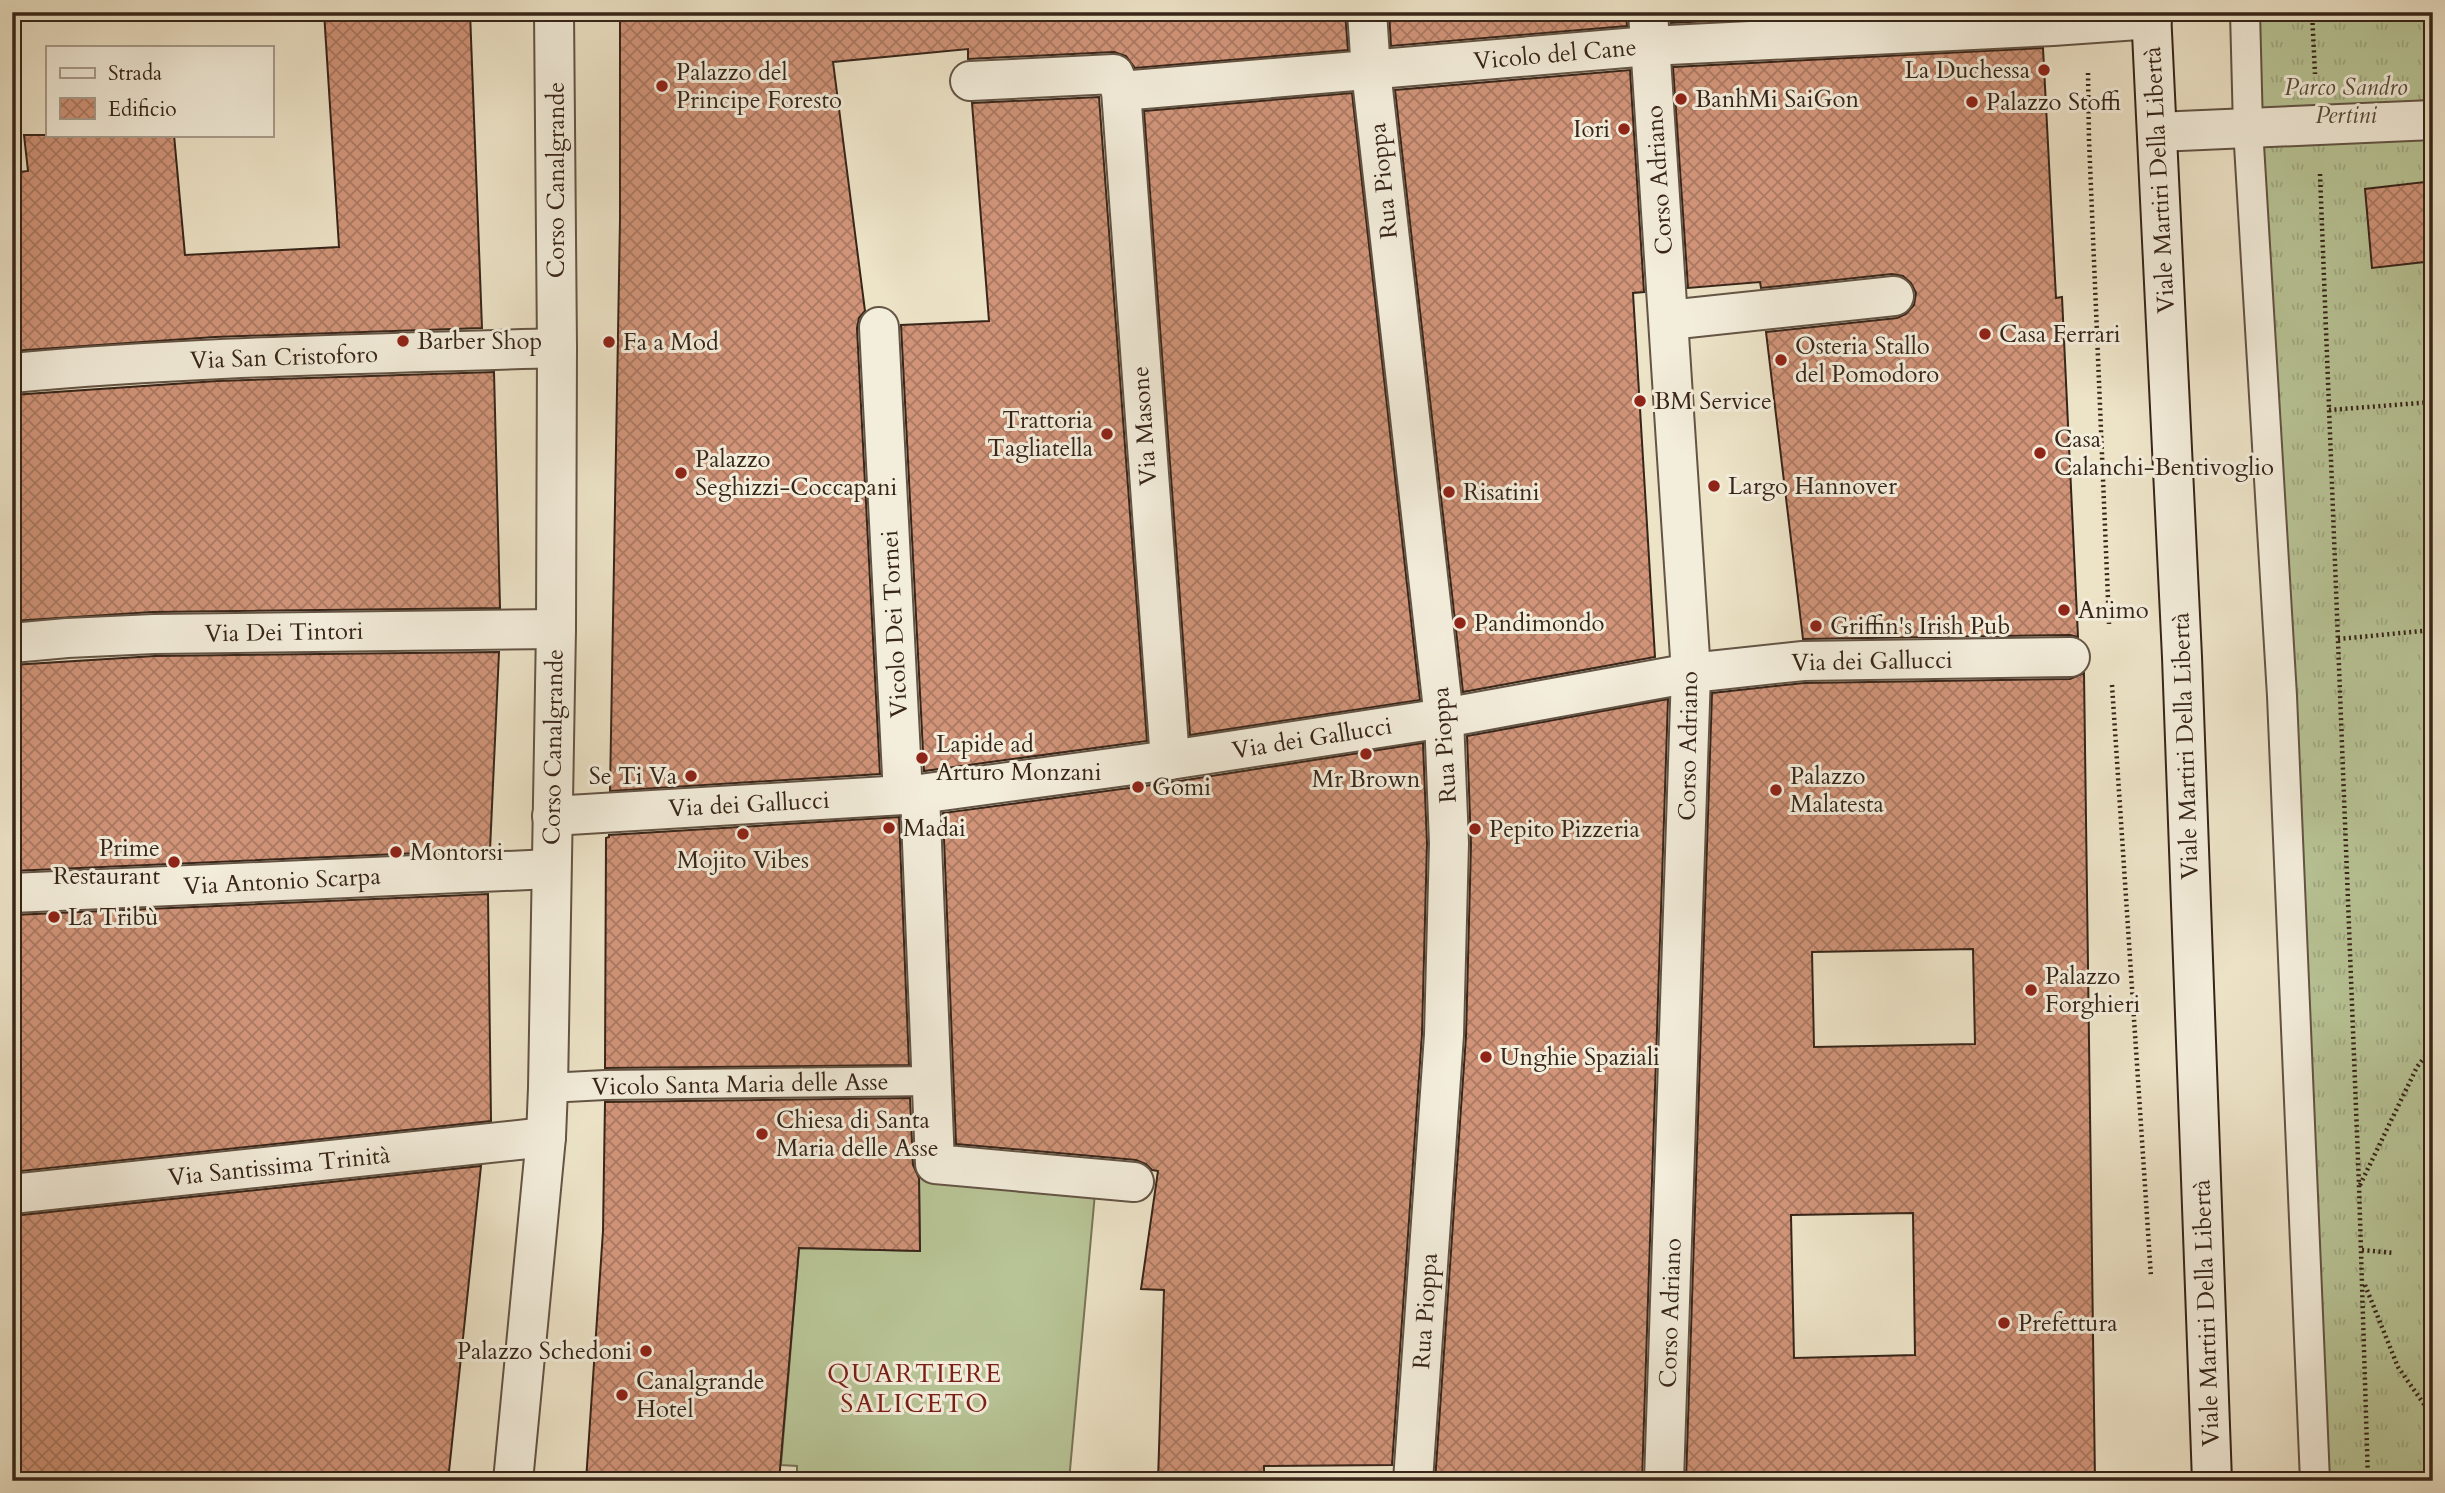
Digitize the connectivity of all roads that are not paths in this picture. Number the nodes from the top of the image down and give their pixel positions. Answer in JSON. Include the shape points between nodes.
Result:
{"nodes":[{"id":1,"x":554,"y":12,"type":"edge"},
{"id":2,"x":1367,"y":12,"type":"edge"},
{"id":3,"x":2245,"y":12,"type":"edge"},
{"id":4,"x":2151,"y":15,"type":"edge"},
{"id":5,"x":1648,"y":29,"type":"edge"},
{"id":6,"x":1371,"y":71,"type":"junction"},
{"id":7,"x":970,"y":81,"type":"dead end"},
{"id":8,"x":1121,"y":91,"type":"junction"},
{"id":9,"x":2433,"y":120,"type":"edge"},
{"id":10,"x":2248,"y":128,"type":"junction"},
{"id":11,"x":2157,"y":132,"type":"junction"},
{"id":12,"x":1894,"y":296,"type":"dead end"},
{"id":13,"x":1669,"y":320,"type":"junction"},
{"id":14,"x":879,"y":327,"type":"dead end"},
{"id":15,"x":557,"y":348,"type":"junction"},
{"id":16,"x":12,"y":373,"type":"edge"},
{"id":17,"x":556,"y":629,"type":"junction"},
{"id":18,"x":12,"y":643,"type":"edge"},
{"id":19,"x":2070,"y":657,"type":"dead end"},
{"id":20,"x":1690,"y":673,"type":"junction"},
{"id":21,"x":1444,"y":718,"type":"junction"},
{"id":22,"x":1170,"y":760,"type":"junction"},
{"id":23,"x":911,"y":794,"type":"junction"},
{"id":24,"x":552,"y":816,"type":"junction"},
{"id":25,"x":551,"y":869,"type":"junction"},
{"id":26,"x":12,"y":893,"type":"edge"},
{"id":27,"x":932,"y":1082,"type":"junction"},
{"id":28,"x":548,"y":1088,"type":"junction"},
{"id":29,"x":546,"y":1137,"type":"junction"},
{"id":30,"x":1134,"y":1181,"type":"dead end"},
{"id":31,"x":12,"y":1194,"type":"edge"},
{"id":32,"x":513,"y":1481,"type":"edge"},
{"id":33,"x":1413,"y":1481,"type":"edge"},
{"id":34,"x":1664,"y":1481,"type":"edge"},
{"id":35,"x":2212,"y":1481,"type":"edge"},
{"id":36,"x":2315,"y":1481,"type":"edge"}],
"edges":[{"from":1,"to":15,"type":"street","name":"Corso Canalgrande"},
{"from":2,"to":6,"type":"street","name":"Rua Pioppa"},
{"from":3,"to":10,"type":"lane"},
{"from":4,"to":5,"type":"street","name":"Vicolo del Cane","via":[[2087,23]]},
{"from":4,"to":11,"type":"street","name":"Viale Martiri Della Libertà"},
{"from":5,"to":6,"type":"street","name":"Vicolo del Cane"},
{"from":5,"to":13,"type":"street","name":"Corso Adriano"},
{"from":6,"to":8,"type":"street","name":"Vicolo del Cane"},
{"from":6,"to":21,"type":"street","name":"Rua Pioppa"},
{"from":7,"to":8,"type":"street","via":[[1114,74]]},
{"from":8,"to":22,"type":"street","name":"Via Masone"},
{"from":9,"to":10,"type":"street"},
{"from":10,"to":11,"type":"street"},
{"from":10,"to":36,"type":"lane","via":[[2282,696]]},
{"from":11,"to":35,"type":"street","name":"Viale Martiri Della Libertà","via":[[2182,657]]},
{"from":12,"to":13,"type":"street"},
{"from":13,"to":20,"type":"street","name":"Corso Adriano"},
{"from":14,"to":23,"type":"street","name":"Vicolo Dei Tornei"},
{"from":15,"to":16,"type":"street","name":"Via San Cristoforo","via":[[216,359]]},
{"from":15,"to":17,"type":"street","name":"Corso Canalgrande"},
{"from":17,"to":18,"type":"street","name":"Via Dei Tintori","via":[[154,634]]},
{"from":17,"to":24,"type":"street","name":"Corso Canalgrande"},
{"from":19,"to":20,"type":"street","name":"Via dei Gallucci","via":[[1803,661]]},
{"from":20,"to":21,"type":"street","name":"Via dei Gallucci"},
{"from":20,"to":34,"type":"street","name":"Corso Adriano"},
{"from":21,"to":22,"type":"street","name":"Via dei Gallucci"},
{"from":21,"to":33,"type":"street","name":"Rua Pioppa","via":[[1449,843],[1444,1035]]},
{"from":22,"to":23,"type":"street","name":"Via dei Gallucci"},
{"from":23,"to":24,"type":"street","name":"Via dei Gallucci"},
{"from":23,"to":27,"type":"street"},
{"from":24,"to":25,"type":"street","name":"Corso Canalgrande"},
{"from":25,"to":26,"type":"street","name":"Via Antonio Scarpa"},
{"from":25,"to":28,"type":"street","name":"Corso Canalgrande"},
{"from":27,"to":28,"type":"lane","name":"Vicolo Santa Maria delle Asse"},
{"from":27,"to":30,"type":"street","via":[[935,1164]]},
{"from":28,"to":29,"type":"street","name":"Corso Canalgrande"},
{"from":29,"to":31,"type":"street","name":"Via Santissima Trinità"},
{"from":29,"to":32,"type":"street","name":"Corso Canalgrande"}]}
